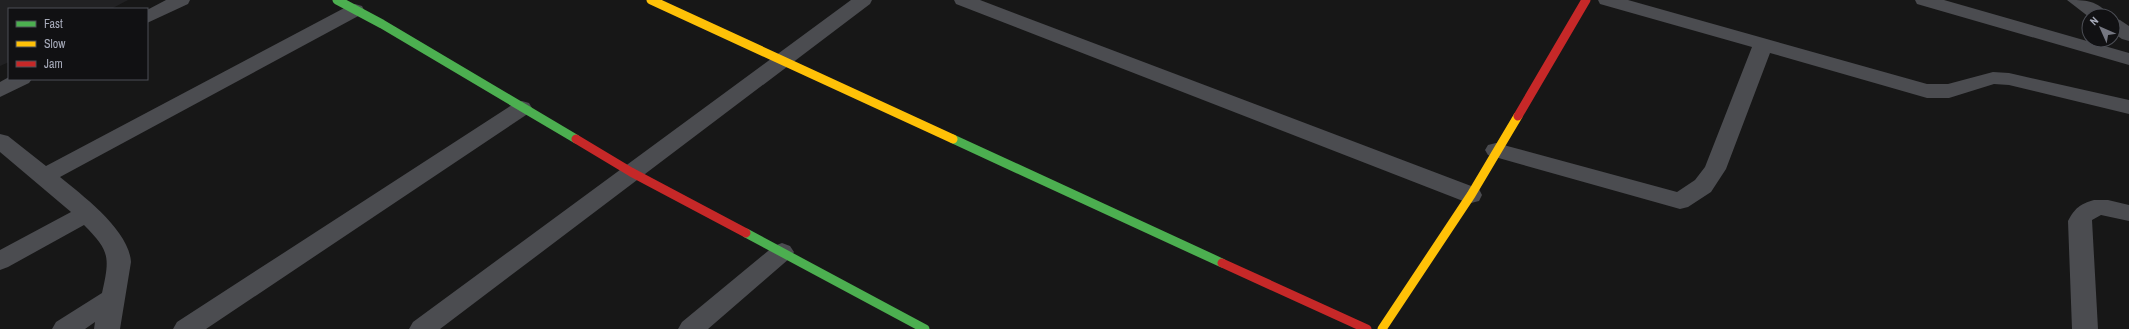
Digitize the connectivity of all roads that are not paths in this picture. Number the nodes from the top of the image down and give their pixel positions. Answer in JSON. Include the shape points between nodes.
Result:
{"nodes":[{"id":1,"x":181,"y":0,"type":"edge"},
{"id":2,"x":337,"y":0,"type":"edge"},
{"id":3,"x":651,"y":0,"type":"edge"},
{"id":4,"x":863,"y":0,"type":"edge"},
{"id":5,"x":963,"y":0,"type":"edge"},
{"id":6,"x":1586,"y":0,"type":"edge"},
{"id":7,"x":1607,"y":0,"type":"edge"},
{"id":8,"x":1924,"y":0,"type":"edge"},
{"id":9,"x":2076,"y":0,"type":"edge"},
{"id":10,"x":2088,"y":8,"type":"edge"},
{"id":11,"x":355,"y":10,"type":"junction"},
{"id":12,"x":148,"y":16,"type":"edge"},
{"id":13,"x":1763,"y":44,"type":"junction"},
{"id":14,"x":2129,"y":59,"type":"edge"},
{"id":15,"x":781,"y":60,"type":"junction"},
{"id":16,"x":20,"y":80,"type":"edge"},
{"id":17,"x":0,"y":90,"type":"edge"},
{"id":18,"x":2129,"y":107,"type":"edge"},
{"id":19,"x":522,"y":108,"type":"junction"},
{"id":20,"x":0,"y":141,"type":"edge"},
{"id":21,"x":1496,"y":150,"type":"junction"},
{"id":22,"x":632,"y":172,"type":"junction"},
{"id":23,"x":45,"y":176,"type":"junction"},
{"id":24,"x":1471,"y":195,"type":"junction"},
{"id":25,"x":2129,"y":213,"type":"edge"},
{"id":26,"x":86,"y":214,"type":"junction"},
{"id":27,"x":782,"y":252,"type":"junction"},
{"id":28,"x":0,"y":261,"type":"edge"},
{"id":29,"x":112,"y":298,"type":"junction"},
{"id":30,"x":65,"y":329,"type":"edge"},
{"id":31,"x":107,"y":329,"type":"edge"},
{"id":32,"x":186,"y":329,"type":"edge"},
{"id":33,"x":422,"y":329,"type":"edge"},
{"id":34,"x":691,"y":329,"type":"edge"},
{"id":35,"x":925,"y":329,"type":"edge"},
{"id":36,"x":1367,"y":329,"type":"edge"},
{"id":37,"x":1382,"y":329,"type":"edge"},
{"id":38,"x":2085,"y":329,"type":"edge"}],
"edges":[{"from":1,"to":12,"type":"street"},
{"from":2,"to":11,"type":"street"},
{"from":3,"to":15,"type":"street"},
{"from":4,"to":15,"type":"street"},
{"from":5,"to":24,"type":"street"},
{"from":6,"to":21,"type":"street"},
{"from":7,"to":13,"type":"street"},
{"from":8,"to":14,"type":"street"},
{"from":9,"to":10,"type":"street"},
{"from":11,"to":19,"type":"street"},
{"from":11,"to":23,"type":"street"},
{"from":13,"to":18,"type":"street","via":[[1927,91],[1949,91],[1993,78],[2009,79]]},
{"from":13,"to":21,"type":"street","via":[[1715,169],[1703,186],[1680,201]]},
{"from":15,"to":22,"type":"street"},
{"from":15,"to":36,"type":"street"},
{"from":16,"to":17,"type":"street"},
{"from":19,"to":22,"type":"street"},
{"from":19,"to":32,"type":"street"},
{"from":20,"to":23,"type":"street"},
{"from":21,"to":24,"type":"street"},
{"from":22,"to":27,"type":"street"},
{"from":22,"to":33,"type":"street"},
{"from":23,"to":26,"type":"street"},
{"from":24,"to":37,"type":"street"},
{"from":25,"to":38,"type":"street","via":[[2104,207],[2089,208],[2083,213],[2080,221]]},
{"from":26,"to":28,"type":"street"},
{"from":26,"to":29,"type":"street","via":[[113,241],[118,253]]},
{"from":27,"to":34,"type":"street"},
{"from":27,"to":35,"type":"street"},
{"from":29,"to":30,"type":"street"},
{"from":29,"to":31,"type":"street"}]}
